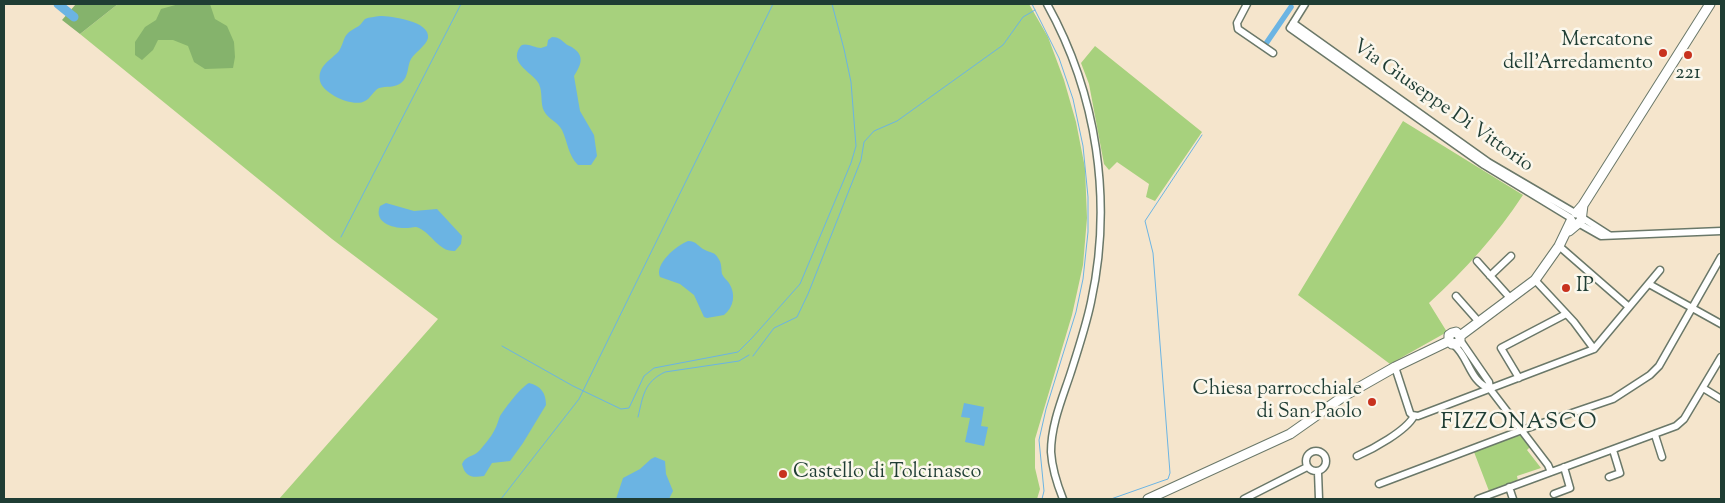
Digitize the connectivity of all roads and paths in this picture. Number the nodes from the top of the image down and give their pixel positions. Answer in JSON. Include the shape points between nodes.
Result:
{"nodes":[{"id":1,"x":1047,"y":4,"type":"edge"},
{"id":2,"x":1247,"y":4,"type":"edge"},
{"id":3,"x":1305,"y":4,"type":"edge"},
{"id":4,"x":1710,"y":4,"type":"edge"},
{"id":5,"x":1273,"y":53,"type":"dead end"},
{"id":6,"x":1576,"y":218,"type":"junction"},
{"id":7,"x":1721,"y":231,"type":"edge"},
{"id":8,"x":1559,"y":246,"type":"junction"},
{"id":9,"x":1511,"y":256,"type":"dead end"},
{"id":10,"x":1721,"y":256,"type":"edge"},
{"id":11,"x":1477,"y":261,"type":"dead end"},
{"id":12,"x":1660,"y":270,"type":"dead end"},
{"id":13,"x":1490,"y":276,"type":"junction"},
{"id":14,"x":1535,"y":280,"type":"junction"},
{"id":15,"x":1649,"y":284,"type":"junction"},
{"id":16,"x":1456,"y":296,"type":"dead end"},
{"id":17,"x":1511,"y":298,"type":"junction"},
{"id":18,"x":1629,"y":308,"type":"junction"},
{"id":19,"x":1692,"y":308,"type":"junction"},
{"id":20,"x":1566,"y":314,"type":"junction"},
{"id":21,"x":1479,"y":322,"type":"junction"},
{"id":22,"x":1721,"y":324,"type":"edge"},
{"id":23,"x":1456,"y":341,"type":"junction"},
{"id":24,"x":1594,"y":349,"type":"junction"},
{"id":25,"x":1721,"y":357,"type":"edge"},
{"id":26,"x":1395,"y":367,"type":"junction"},
{"id":27,"x":1519,"y":378,"type":"junction"},
{"id":28,"x":1703,"y":388,"type":"junction"},
{"id":29,"x":1490,"y":389,"type":"junction"},
{"id":30,"x":1721,"y":399,"type":"edge"},
{"id":31,"x":1414,"y":416,"type":"junction"},
{"id":32,"x":1522,"y":430,"type":"junction"},
{"id":33,"x":1655,"y":435,"type":"junction"},
{"id":34,"x":1612,"y":450,"type":"junction"},
{"id":35,"x":1357,"y":456,"type":"dead end"},
{"id":36,"x":1662,"y":457,"type":"dead end"},
{"id":37,"x":1308,"y":467,"type":"junction"},
{"id":38,"x":1564,"y":467,"type":"junction"},
{"id":39,"x":1318,"y":472,"type":"junction"},
{"id":40,"x":1551,"y":472,"type":"junction"},
{"id":41,"x":1610,"y":477,"type":"dead end"},
{"id":42,"x":1379,"y":484,"type":"dead end"},
{"id":43,"x":1509,"y":488,"type":"junction"},
{"id":44,"x":1554,"y":494,"type":"dead end"},
{"id":45,"x":1063,"y":499,"type":"edge"},
{"id":46,"x":1148,"y":499,"type":"edge"},
{"id":47,"x":1244,"y":499,"type":"edge"},
{"id":48,"x":1319,"y":499,"type":"edge"},
{"id":49,"x":1478,"y":499,"type":"edge"},
{"id":50,"x":1513,"y":499,"type":"edge"}],
"edges":[{"from":1,"to":45,"type":"street","via":[[1086,98],[1100,191],[1099,244],[1091,302],[1052,435],[1052,464]]},
{"from":2,"to":5,"type":"street","via":[[1237,23],[1238,29]]},
{"from":3,"to":6,"type":"street","name":"Via Giuseppe Di Vittorio","via":[[1292,25],[1484,165]]},
{"from":4,"to":6,"type":"main road"},
{"from":6,"to":7,"type":"street","name":"Via Giuseppe Di Vittorio","via":[[1601,236]]},
{"from":6,"to":8,"type":"main road"},
{"from":8,"to":14,"type":"main road"},
{"from":8,"to":18,"type":"street"},
{"from":9,"to":13,"type":"street"},
{"from":10,"to":19,"type":"street"},
{"from":11,"to":13,"type":"street"},
{"from":12,"to":15,"type":"street"},
{"from":13,"to":17,"type":"street"},
{"from":14,"to":17,"type":"main road"},
{"from":14,"to":20,"type":"street"},
{"from":15,"to":18,"type":"street"},
{"from":15,"to":19,"type":"street"},
{"from":16,"to":21,"type":"street"},
{"from":17,"to":21,"type":"main road"},
{"from":18,"to":24,"type":"street"},
{"from":19,"to":22,"type":"street"},
{"from":19,"to":32,"type":"street","via":[[1659,366],[1650,375],[1613,399]]},
{"from":20,"to":24,"type":"street"},
{"from":20,"to":27,"type":"street","via":[[1501,348]]},
{"from":21,"to":23,"type":"main road"},
{"from":23,"to":26,"type":"main road"},
{"from":23,"to":29,"type":"street","via":[[1482,386]]},
{"from":24,"to":27,"type":"street"},
{"from":25,"to":28,"type":"street"},
{"from":26,"to":31,"type":"street","via":[[1410,413]]},
{"from":26,"to":46,"type":"main road","via":[[1344,396],[1290,434]]},
{"from":27,"to":29,"type":"street"},
{"from":28,"to":30,"type":"street"},
{"from":28,"to":33,"type":"street","via":[[1680,423]]},
{"from":29,"to":31,"type":"street"},
{"from":29,"to":32,"type":"street"},
{"from":31,"to":35,"type":"street","via":[[1411,422]]},
{"from":32,"to":40,"type":"street"},
{"from":32,"to":42,"type":"street"},
{"from":33,"to":34,"type":"street"},
{"from":33,"to":36,"type":"street"},
{"from":34,"to":38,"type":"street"},
{"from":34,"to":41,"type":"street","via":[[1620,473]]},
{"from":37,"to":39,"type":"street"},
{"from":37,"to":39,"type":"street","via":[[1308,455],[1315,451],[1323,453],[1327,464]]},
{"from":37,"to":47,"type":"street"},
{"from":38,"to":40,"type":"street"},
{"from":38,"to":44,"type":"street","via":[[1570,488]]},
{"from":39,"to":48,"type":"street"},
{"from":40,"to":43,"type":"street"},
{"from":43,"to":49,"type":"street"},
{"from":43,"to":50,"type":"street"}]}
